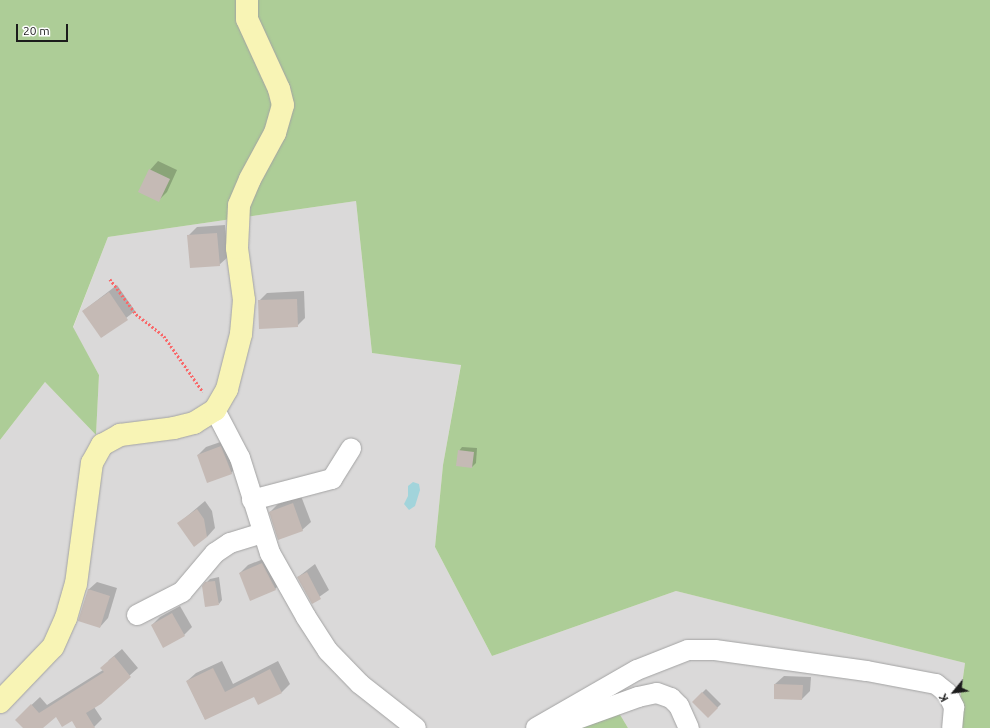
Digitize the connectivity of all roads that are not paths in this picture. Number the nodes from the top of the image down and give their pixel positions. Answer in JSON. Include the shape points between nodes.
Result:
{"nodes":[{"id":1,"x":247,"y":0,"type":"edge"},
{"id":2,"x":215,"y":410,"type":"junction"},
{"id":3,"x":351,"y":448,"type":"dead end"},
{"id":4,"x":252,"y":500,"type":"junction"},
{"id":5,"x":263,"y":533,"type":"junction"},
{"id":6,"x":137,"y":615,"type":"dead end"},
{"id":7,"x":0,"y":702,"type":"edge"},
{"id":8,"x":542,"y":725,"type":"edge"},
{"id":9,"x":416,"y":728,"type":"edge"},
{"id":10,"x":689,"y":728,"type":"edge"},
{"id":11,"x":952,"y":728,"type":"edge"}],
"edges":[{"from":1,"to":2,"type":"street","via":[[247,19],[279,89],[283,105],[275,133],[239,205],[237,248],[244,300],[241,334],[226,389]]},
{"from":2,"to":4,"type":"street","via":[[240,458]]},
{"from":2,"to":7,"type":"street","via":[[194,422],[174,428],[120,435],[102,445],[92,462],[76,584],[66,618],[53,647]]},
{"from":3,"to":4,"type":"street","via":[[332,479]]},
{"from":4,"to":5,"type":"street"},
{"from":5,"to":6,"type":"street","via":[[230,543],[215,553],[182,592]]},
{"from":5,"to":9,"type":"street","via":[[270,553],[291,592],[328,651],[360,684]]},
{"from":8,"to":10,"type":"street","via":[[577,719],[638,697],[657,693],[671,698]]},
{"from":8,"to":11,"type":"street","via":[[650,664],[688,650],[715,650],[867,671],[936,684],[947,693],[954,707]]}]}
